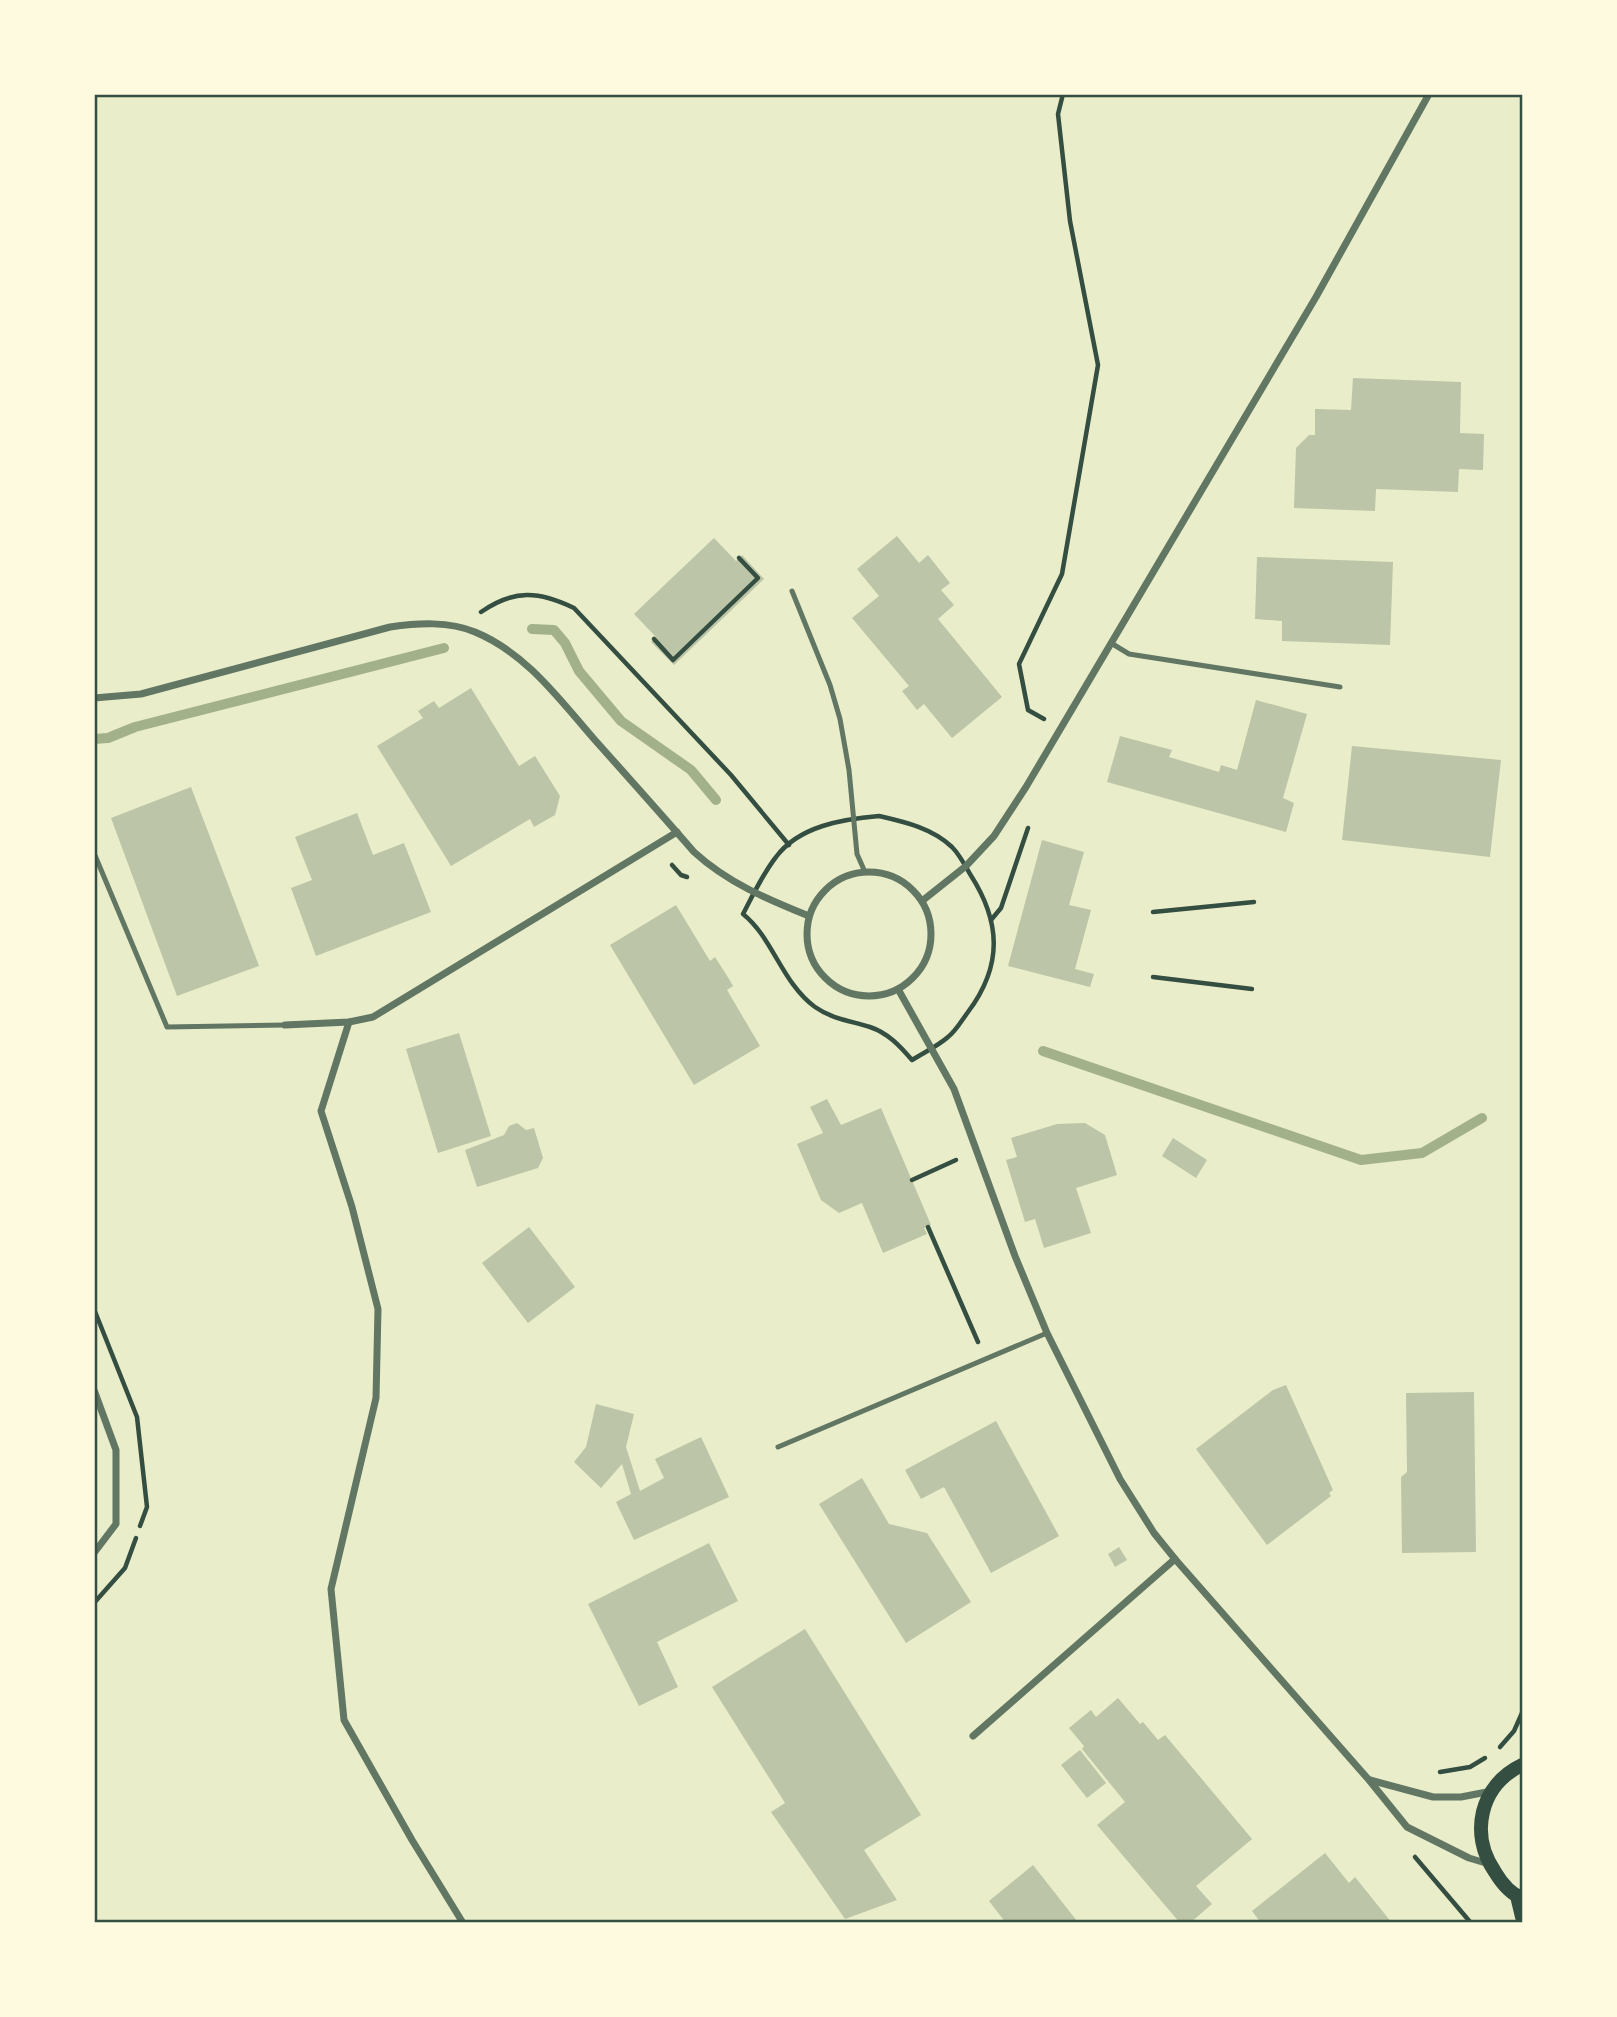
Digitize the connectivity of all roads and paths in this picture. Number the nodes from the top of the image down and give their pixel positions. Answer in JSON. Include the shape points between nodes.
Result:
{"nodes":[{"id":1,"x":1063,"y":94,"type":"edge"},
{"id":2,"x":1429,"y":94,"type":"edge"},
{"id":3,"x":739,"y":558,"type":"dead end"},
{"id":4,"x":792,"y":591,"type":"dead end"},
{"id":5,"x":474,"y":631,"type":"junction"},
{"id":6,"x":654,"y":639,"type":"dead end"},
{"id":7,"x":1111,"y":643,"type":"junction"},
{"id":8,"x":1340,"y":687,"type":"dead end"},
{"id":9,"x":94,"y":698,"type":"edge"},
{"id":10,"x":1060,"y":728,"type":"junction"},
{"id":11,"x":852,"y":818,"type":"junction"},
{"id":12,"x":677,"y":832,"type":"junction"},
{"id":13,"x":789,"y":845,"type":"junction"},
{"id":14,"x":94,"y":853,"type":"edge"},
{"id":15,"x":966,"y":866,"type":"junction"},
{"id":16,"x":865,"y":872,"type":"junction"},
{"id":17,"x":754,"y":893,"type":"junction"},
{"id":18,"x":922,"y":901,"type":"junction"},
{"id":19,"x":1254,"y":901,"type":"dead end"},
{"id":20,"x":1153,"y":912,"type":"dead end"},
{"id":21,"x":809,"y":916,"type":"junction"},
{"id":22,"x":1153,"y":977,"type":"dead end"},
{"id":23,"x":898,"y":989,"type":"junction"},
{"id":24,"x":1252,"y":989,"type":"dead end"},
{"id":25,"x":349,"y":1022,"type":"junction"},
{"id":26,"x":285,"y":1025,"type":"joint"},
{"id":27,"x":931,"y":1048,"type":"junction"},
{"id":28,"x":976,"y":1150,"type":"junction"},
{"id":29,"x":912,"y":1180,"type":"dead end"},
{"id":30,"x":928,"y":1227,"type":"dead end"},
{"id":31,"x":1047,"y":1333,"type":"junction"},
{"id":32,"x":986,"y":1359,"type":"junction"},
{"id":33,"x":94,"y":1390,"type":"edge"},
{"id":34,"x":778,"y":1447,"type":"dead end"},
{"id":35,"x":94,"y":1553,"type":"edge"},
{"id":36,"x":1175,"y":1559,"type":"junction"},
{"id":37,"x":973,"y":1736,"type":"dead end"},
{"id":38,"x":1520,"y":1763,"type":"edge"},
{"id":39,"x":1369,"y":1780,"type":"junction"},
{"id":40,"x":1492,"y":1791,"type":"junction"},
{"id":41,"x":1489,"y":1864,"type":"junction"},
{"id":42,"x":1520,"y":1897,"type":"edge"},
{"id":43,"x":1522,"y":1917,"type":"edge"},
{"id":44,"x":463,"y":1923,"type":"edge"}],
"edges":[{"from":1,"to":10,"type":"path","via":[[1058,114],[1070,221],[1098,365],[1062,574],[1019,664],[1028,710]]},
{"from":2,"to":7,"type":"street","via":[[1316,297]]},
{"from":3,"to":6,"type":"path","via":[[758,578],[673,660]]},
{"from":4,"to":11,"type":"lane","via":[[839,719]]},
{"from":5,"to":9,"type":"street","via":[[424,624],[399,626],[141,694]]},
{"from":5,"to":12,"type":"street","via":[[535,672]]},
{"from":5,"to":13,"type":"path","via":[[481,612],[512,597],[541,596],[574,608],[731,775]]},
{"from":7,"to":8,"type":"lane","via":[[1129,654]]},
{"from":7,"to":10,"type":"street"},
{"from":10,"to":15,"type":"street","via":[[994,836]]},
{"from":11,"to":13,"type":"path","via":[[833,822]]},
{"from":11,"to":15,"type":"path","via":[[879,816],[911,823],[953,848]]},
{"from":11,"to":16,"type":"lane","via":[[857,854]]},
{"from":12,"to":17,"type":"street","via":[[711,867]]},
{"from":12,"to":25,"type":"street","via":[[373,1017]]},
{"from":13,"to":17,"type":"path","via":[[777,855]]},
{"from":14,"to":26,"type":"lane","via":[[167,1027]]},
{"from":15,"to":18,"type":"street"},
{"from":15,"to":27,"type":"path","via":[[990,911],[994,957],[976,1002],[948,1038]]},
{"from":16,"to":18,"type":"street","via":[[887,874],[907,884]]},
{"from":16,"to":21,"type":"street","via":[[841,878],[821,894]]},
{"from":17,"to":21,"type":"street"},
{"from":17,"to":27,"type":"path","via":[[743,914],[809,1002],[834,1017],[884,1033],[912,1060]]},
{"from":18,"to":23,"type":"street","via":[[931,928],[927,957],[915,976]]},
{"from":19,"to":20,"type":"path"},
{"from":21,"to":23,"type":"street","via":[[807,940],[814,964],[829,982],[850,994],[875,996]]},
{"from":22,"to":24,"type":"path"},
{"from":23,"to":27,"type":"street"},
{"from":25,"to":26,"type":"street"},
{"from":25,"to":44,"type":"street","via":[[321,1111],[378,1309],[376,1398],[331,1589],[344,1720]]},
{"from":27,"to":28,"type":"street","via":[[954,1090]]},
{"from":28,"to":29,"type":"path"},
{"from":28,"to":31,"type":"street"},
{"from":30,"to":32,"type":"path"},
{"from":31,"to":32,"type":"lane"},
{"from":31,"to":36,"type":"street","via":[[1120,1479]]},
{"from":32,"to":34,"type":"lane"},
{"from":33,"to":35,"type":"street","via":[[116,1450],[116,1524]]},
{"from":36,"to":37,"type":"street"},
{"from":36,"to":39,"type":"street"},
{"from":38,"to":40,"type":"main road"},
{"from":39,"to":40,"type":"street","via":[[1433,1797]]},
{"from":39,"to":41,"type":"street","via":[[1407,1827]]},
{"from":40,"to":41,"type":"main road","via":[[1481,1827],[1481,1846]]},
{"from":41,"to":42,"type":"main road"},
{"from":42,"to":43,"type":"main road"}]}
